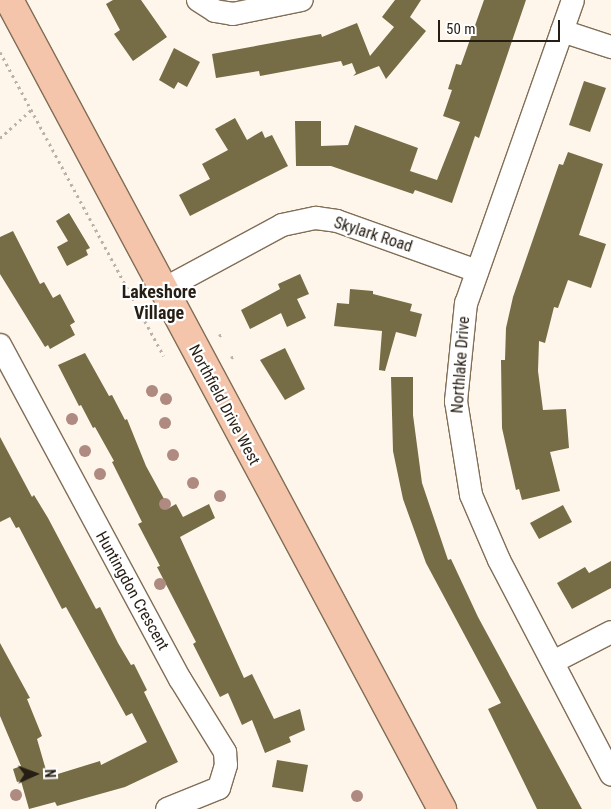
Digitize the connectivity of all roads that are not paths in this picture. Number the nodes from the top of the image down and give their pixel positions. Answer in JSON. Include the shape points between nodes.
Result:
{"nodes":[{"id":1,"x":9,"y":0,"type":"edge"},
{"id":2,"x":198,"y":0,"type":"edge"},
{"id":3,"x":302,"y":0,"type":"edge"},
{"id":4,"x":573,"y":0,"type":"edge"},
{"id":5,"x":562,"y":30,"type":"junction"},
{"id":6,"x":611,"y":47,"type":"edge"},
{"id":7,"x":477,"y":271,"type":"junction"},
{"id":8,"x":162,"y":290,"type":"junction"},
{"id":9,"x":0,"y":345,"type":"edge"},
{"id":10,"x":611,"y":632,"type":"edge"},
{"id":11,"x":553,"y":662,"type":"junction"},
{"id":12,"x":611,"y":774,"type":"edge"},
{"id":13,"x":167,"y":809,"type":"edge"},
{"id":14,"x":442,"y":809,"type":"edge"}],
"edges":[{"from":1,"to":8,"type":"main road","name":"Northfield Drive West"},
{"from":2,"to":3,"type":"street","via":[[215,11],[233,14]]},
{"from":4,"to":5,"type":"street","name":"Northlake Drive"},
{"from":5,"to":6,"type":"street"},
{"from":5,"to":7,"type":"street","name":"Northlake Drive"},
{"from":7,"to":8,"type":"street","name":"Skylark Road","via":[[337,221],[316,218],[282,225]]},
{"from":7,"to":11,"type":"street","name":"Northlake Drive","via":[[466,302],[458,357],[456,401],[464,468],[471,495],[499,560]]},
{"from":8,"to":14,"type":"main road","name":"Northfield Drive West"},
{"from":9,"to":13,"type":"street","name":"Huntingdon Crescent","via":[[180,679],[225,752],[226,764],[219,788]]},
{"from":10,"to":11,"type":"street"},
{"from":11,"to":12,"type":"street","name":"Northlake Drive"}]}
